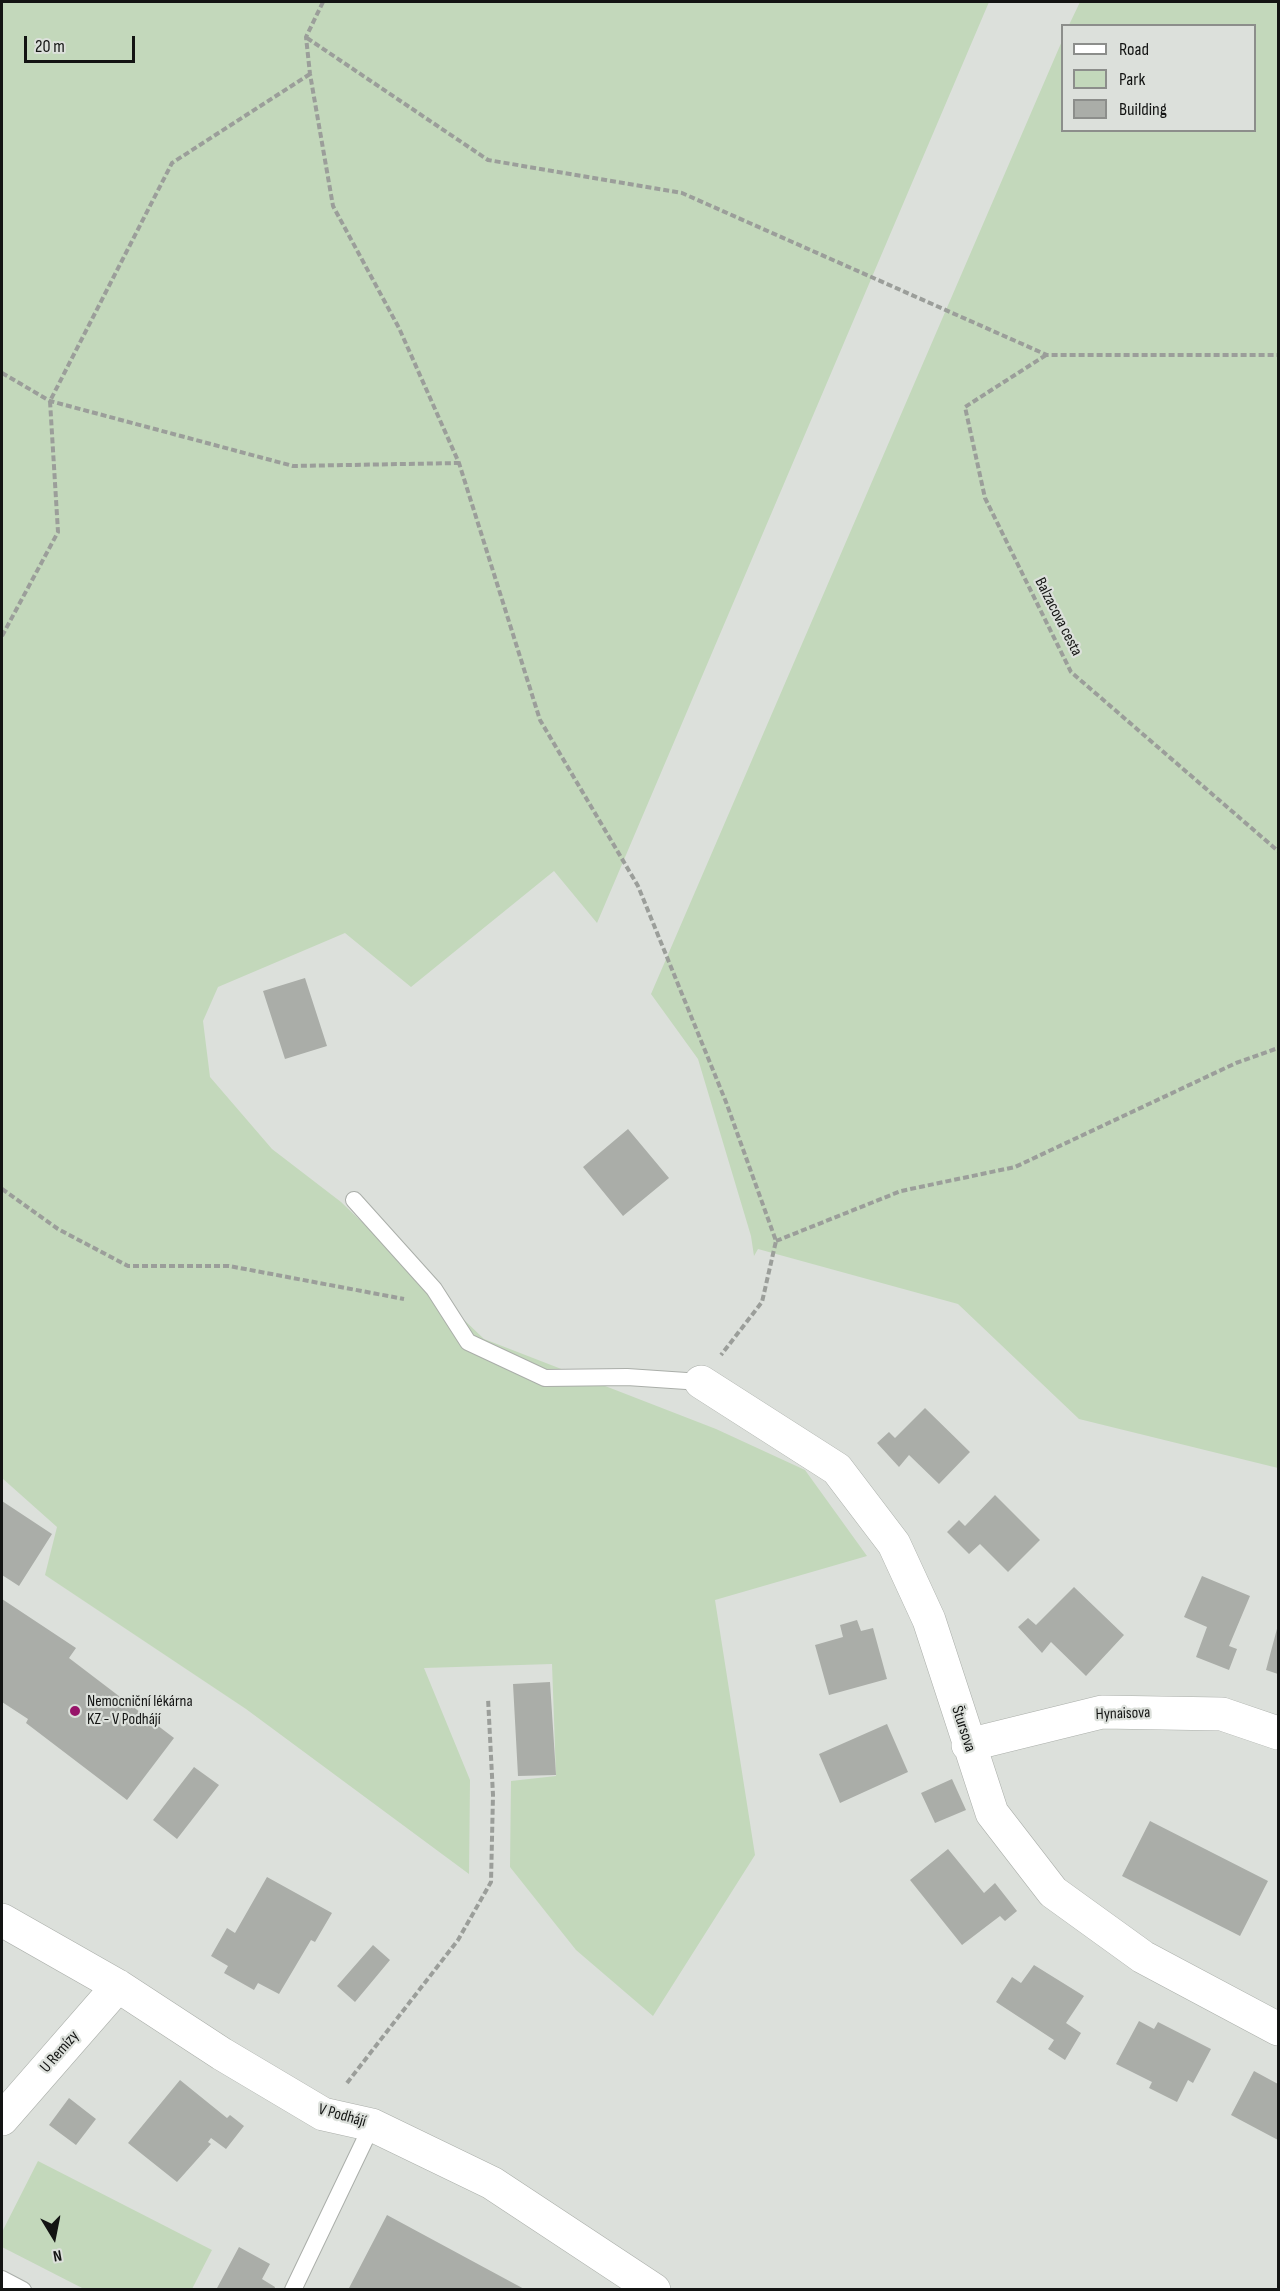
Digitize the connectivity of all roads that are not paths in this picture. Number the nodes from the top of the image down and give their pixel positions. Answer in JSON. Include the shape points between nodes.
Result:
{"nodes":[{"id":1,"x":354,"y":1200,"type":"dead end"},
{"id":2,"x":701,"y":1382,"type":"joint"},
{"id":3,"x":1278,"y":1733,"type":"edge"},
{"id":4,"x":968,"y":1745,"type":"junction"},
{"id":5,"x":2,"y":1920,"type":"edge"},
{"id":6,"x":118,"y":1986,"type":"junction"},
{"id":7,"x":1278,"y":2029,"type":"edge"},
{"id":8,"x":2,"y":2119,"type":"edge"},
{"id":9,"x":372,"y":2125,"type":"junction"},
{"id":10,"x":2,"y":2279,"type":"edge"},
{"id":11,"x":23,"y":2289,"type":"edge"},
{"id":12,"x":293,"y":2289,"type":"edge"},
{"id":13,"x":654,"y":2289,"type":"edge"}],
"edges":[{"from":1,"to":2,"type":"lane","via":[[434,1289],[468,1341],[545,1378],[627,1377]]},
{"from":2,"to":4,"type":"street","name":"Štursova","via":[[837,1469],[894,1544],[929,1620]]},
{"from":3,"to":4,"type":"street","name":"Hynaisova","via":[[1222,1714],[1102,1712]]},
{"from":4,"to":7,"type":"street","name":"Štursova","via":[[992,1813],[1053,1892],[1143,1957]]},
{"from":5,"to":6,"type":"street","name":"V Podhájí"},
{"from":6,"to":8,"type":"street","name":"U Remízy"},
{"from":6,"to":9,"type":"street","name":"V Podhájí","via":[[323,2114]]},
{"from":9,"to":12,"type":"lane"},
{"from":9,"to":13,"type":"street","name":"V Podhájí","via":[[492,2183]]},
{"from":10,"to":11,"type":"lane"}]}
